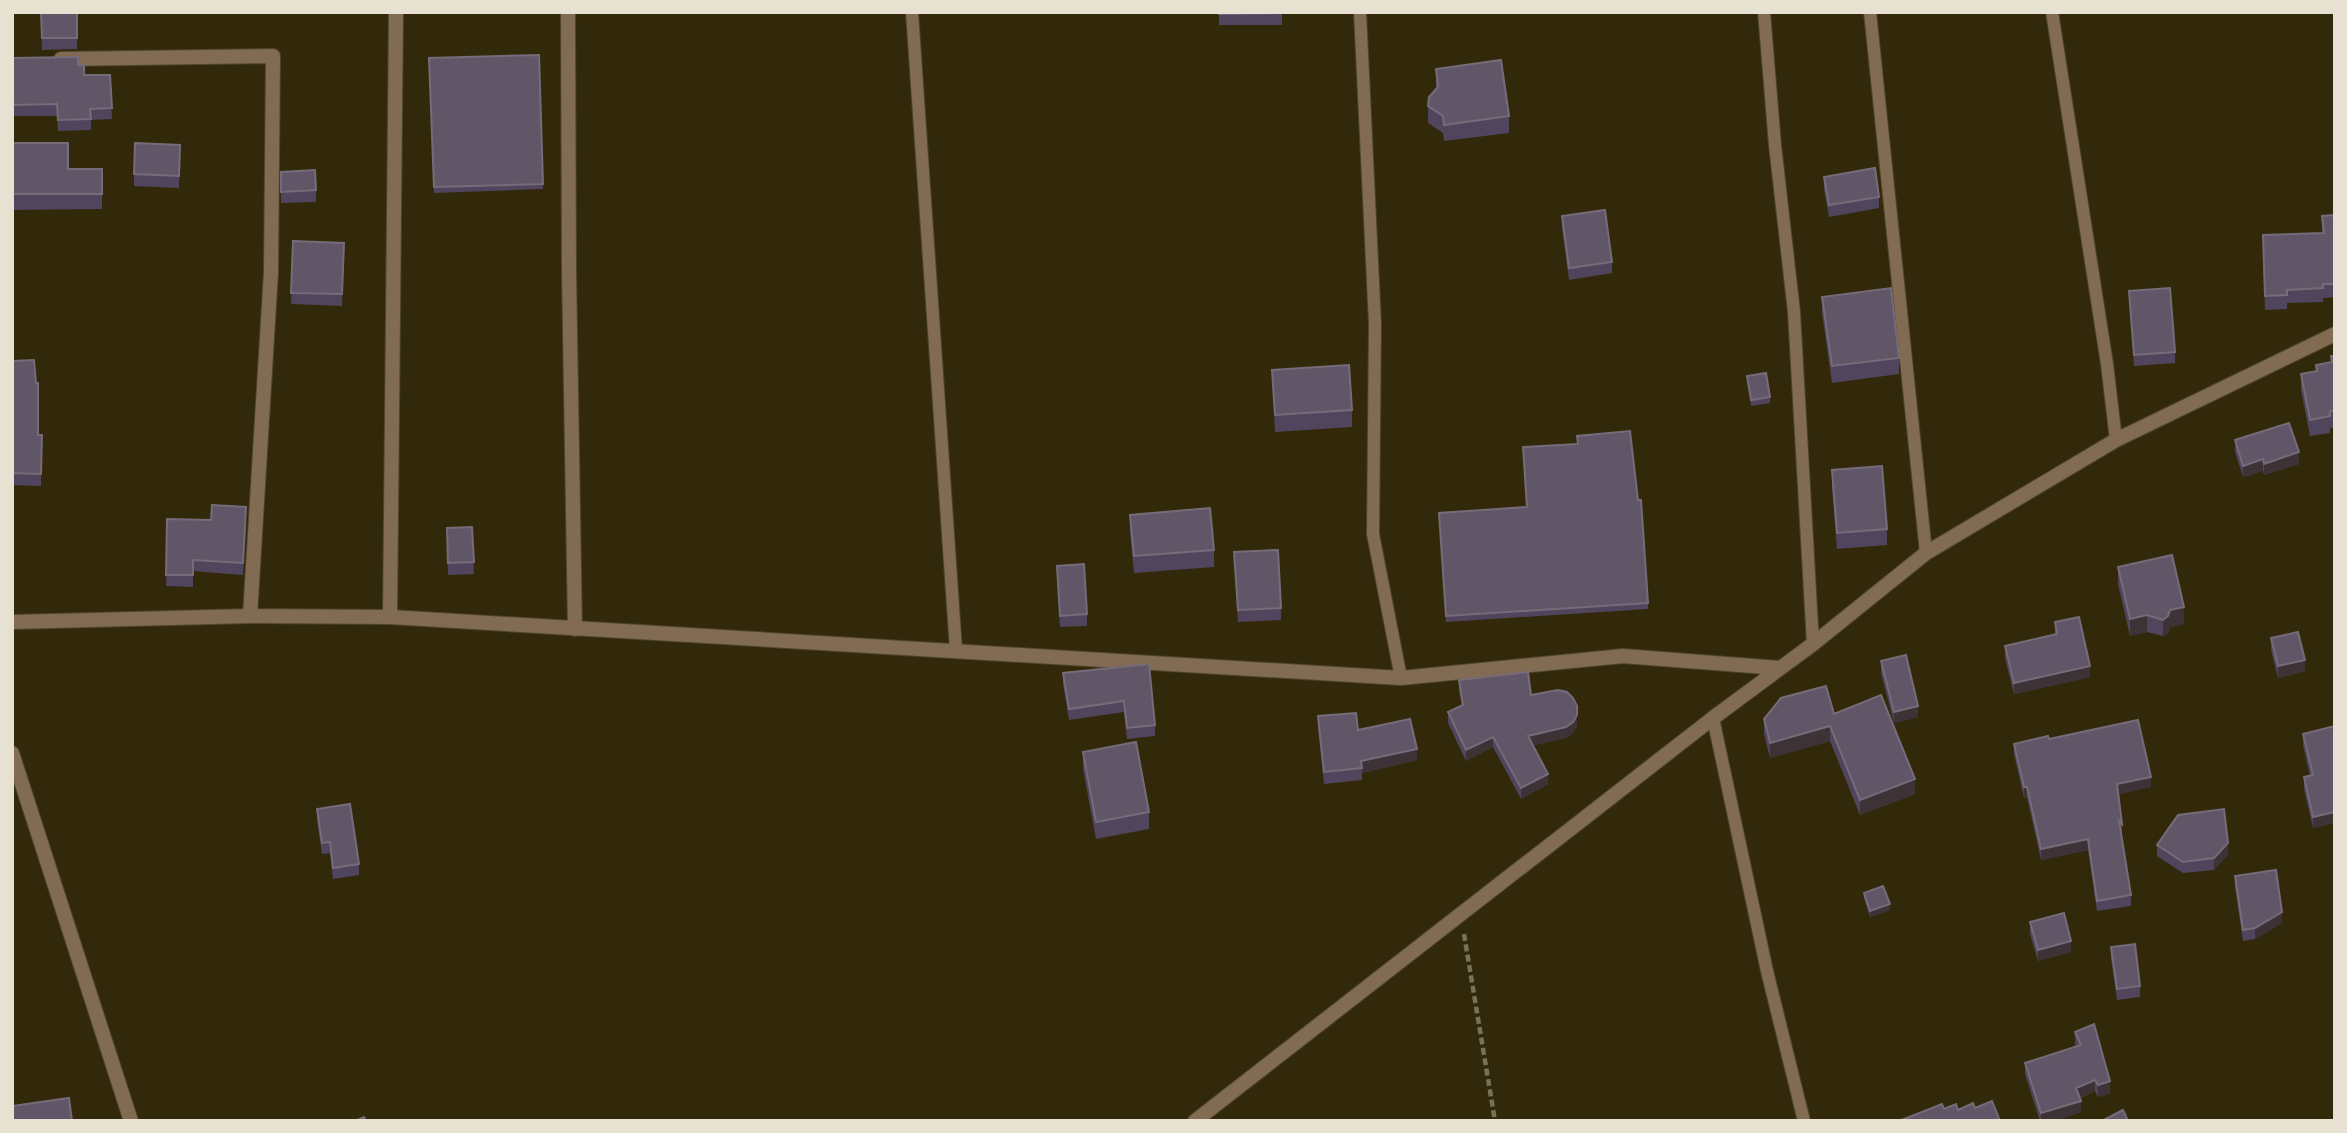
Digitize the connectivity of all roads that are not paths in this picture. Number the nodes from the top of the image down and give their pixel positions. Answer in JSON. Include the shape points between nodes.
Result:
{"nodes":[{"id":1,"x":396,"y":12,"type":"edge"},
{"id":2,"x":568,"y":12,"type":"edge"},
{"id":3,"x":912,"y":12,"type":"edge"},
{"id":4,"x":1360,"y":12,"type":"edge"},
{"id":5,"x":1764,"y":12,"type":"edge"},
{"id":6,"x":1870,"y":12,"type":"edge"},
{"id":7,"x":2052,"y":12,"type":"edge"},
{"id":8,"x":40,"y":59,"type":"edge"},
{"id":9,"x":2335,"y":334,"type":"edge"},
{"id":10,"x":2116,"y":440,"type":"junction"},
{"id":11,"x":1926,"y":553,"type":"junction"},
{"id":12,"x":250,"y":616,"type":"junction"},
{"id":13,"x":390,"y":617,"type":"junction"},
{"id":14,"x":12,"y":622,"type":"edge"},
{"id":15,"x":575,"y":629,"type":"junction"},
{"id":16,"x":1813,"y":644,"type":"junction"},
{"id":17,"x":956,"y":650,"type":"junction"},
{"id":18,"x":1779,"y":668,"type":"junction"},
{"id":19,"x":1401,"y":678,"type":"junction"},
{"id":20,"x":1713,"y":718,"type":"junction"},
{"id":21,"x":12,"y":753,"type":"edge"},
{"id":22,"x":131,"y":1121,"type":"edge"},
{"id":23,"x":1195,"y":1121,"type":"edge"},
{"id":24,"x":1804,"y":1121,"type":"edge"}],
"edges":[{"from":1,"to":13,"type":"street"},
{"from":2,"to":15,"type":"street"},
{"from":3,"to":17,"type":"lane"},
{"from":4,"to":19,"type":"lane","via":[[1375,324],[1373,534]]},
{"from":5,"to":16,"type":"lane","via":[[1794,312]]},
{"from":6,"to":11,"type":"lane"},
{"from":7,"to":10,"type":"lane"},
{"from":8,"to":12,"type":"street","via":[[272,56],[271,272]]},
{"from":9,"to":10,"type":"street"},
{"from":10,"to":11,"type":"street"},
{"from":11,"to":16,"type":"street"},
{"from":12,"to":13,"type":"street"},
{"from":12,"to":14,"type":"street"},
{"from":13,"to":15,"type":"street"},
{"from":15,"to":17,"type":"street"},
{"from":16,"to":18,"type":"street"},
{"from":17,"to":19,"type":"street"},
{"from":18,"to":19,"type":"street","via":[[1623,656]]},
{"from":18,"to":20,"type":"street"},
{"from":20,"to":23,"type":"street"},
{"from":20,"to":24,"type":"lane","via":[[1766,971]]},
{"from":21,"to":22,"type":"street"}]}
